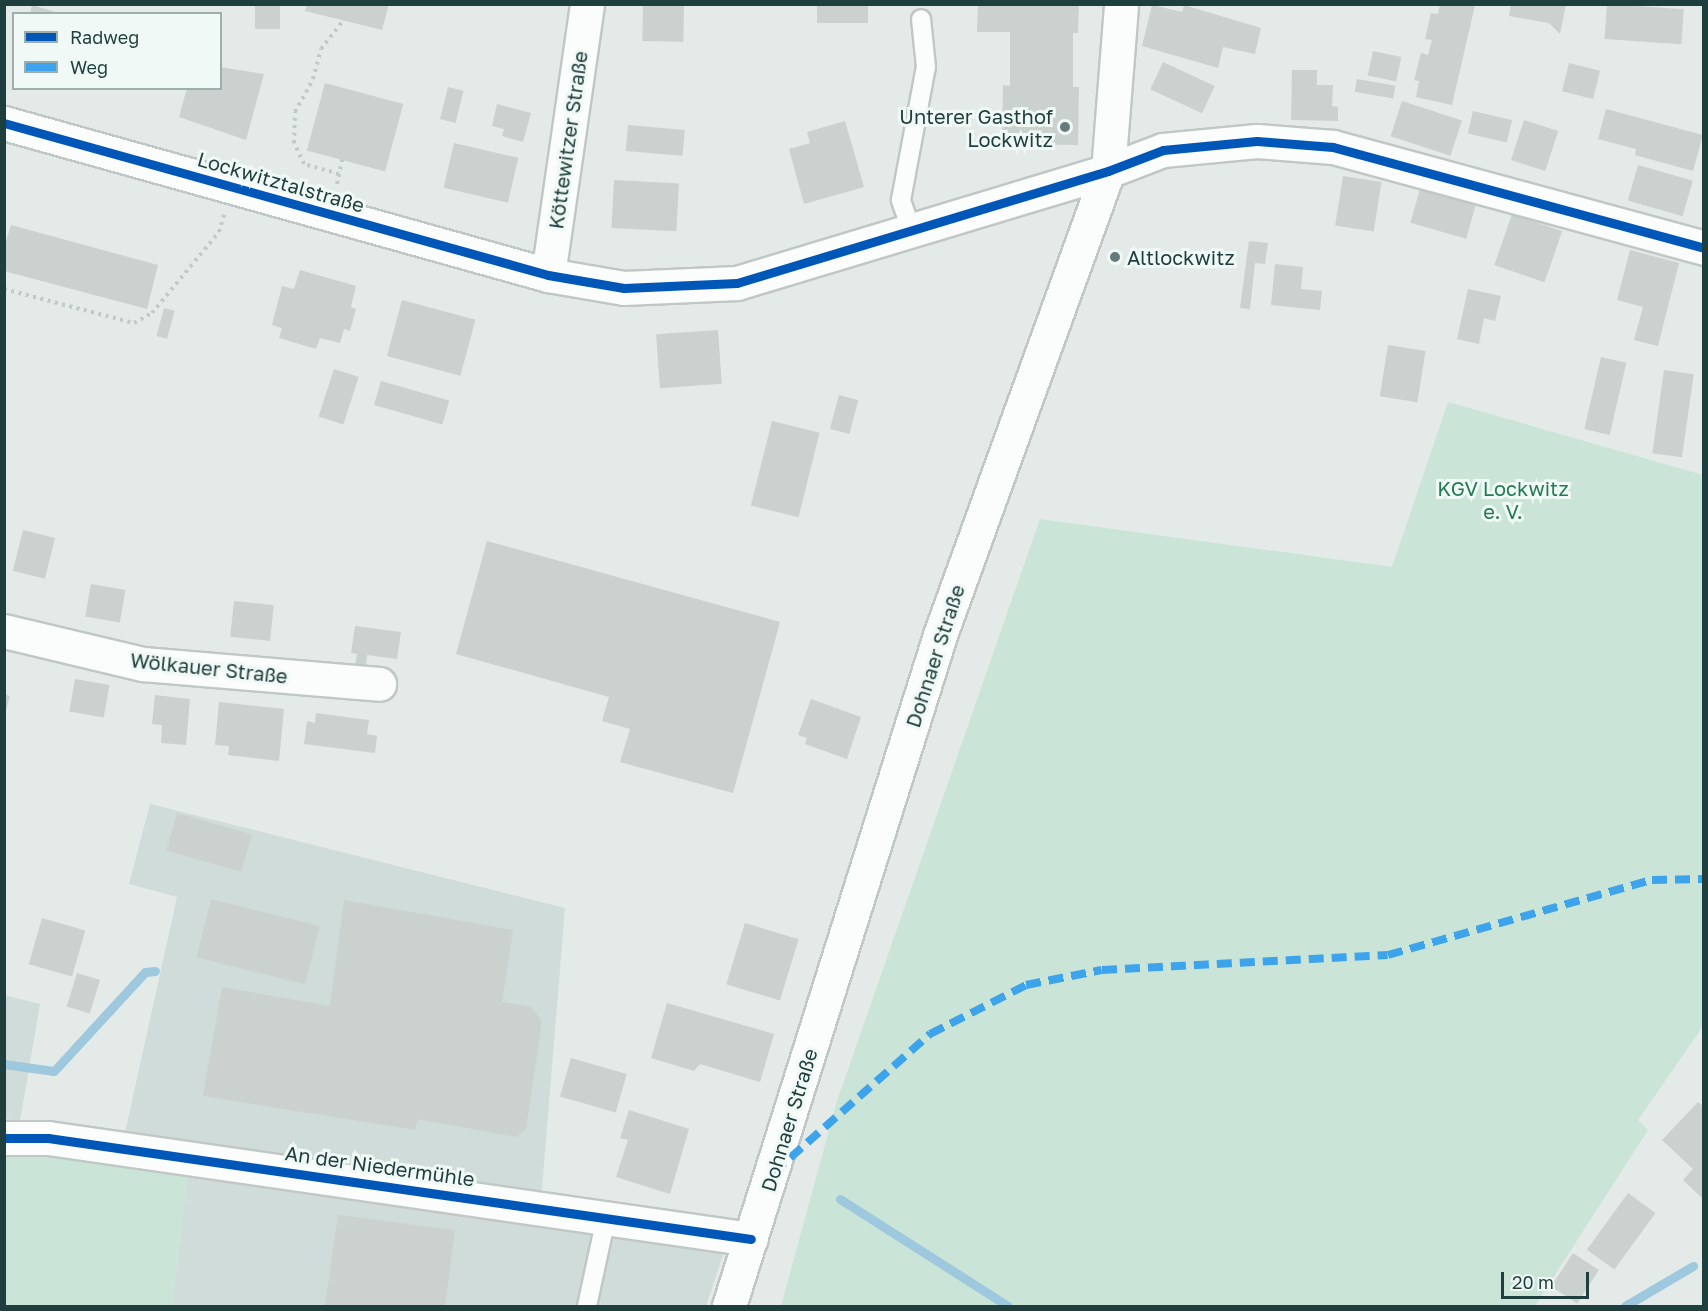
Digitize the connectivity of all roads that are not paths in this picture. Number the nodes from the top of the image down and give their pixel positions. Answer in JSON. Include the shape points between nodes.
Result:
{"nodes":[{"id":1,"x":587,"y":4,"type":"edge"},
{"id":2,"x":1121,"y":4,"type":"edge"},
{"id":3,"x":921,"y":19,"type":"dead end"},
{"id":4,"x":4,"y":123,"type":"edge"},
{"id":5,"x":1108,"y":171,"type":"junction"},
{"id":6,"x":912,"y":231,"type":"junction"},
{"id":7,"x":1704,"y":248,"type":"edge"},
{"id":8,"x":548,"y":275,"type":"junction"},
{"id":9,"x":4,"y":631,"type":"edge"},
{"id":10,"x":379,"y":684,"type":"dead end"},
{"id":11,"x":4,"y":1138,"type":"edge"},
{"id":12,"x":606,"y":1218,"type":"junction"},
{"id":13,"x":751,"y":1239,"type":"junction"},
{"id":14,"x":587,"y":1306,"type":"edge"},
{"id":15,"x":729,"y":1306,"type":"edge"}],
"edges":[{"from":1,"to":8,"type":"street","name":"Köttewitzer Straße"},
{"from":2,"to":5,"type":"street","name":"Dohnaer Straße"},
{"from":3,"to":6,"type":"lane","via":[[926,67],[901,200]]},
{"from":4,"to":8,"type":"street","name":"Lockwitztalstraße"},
{"from":5,"to":6,"type":"street","name":"Lockwitztalstraße"},
{"from":5,"to":7,"type":"street","name":"Lockwitztalstraße","via":[[1162,150],[1257,141],[1333,147]]},
{"from":5,"to":13,"type":"street","name":"Dohnaer Straße","via":[[940,635]]},
{"from":6,"to":8,"type":"street","name":"Lockwitztalstraße","via":[[737,283],[624,288]]},
{"from":9,"to":10,"type":"street","name":"Wölkauer Straße","via":[[143,664]]},
{"from":11,"to":12,"type":"street","name":"An der Niedermühle","via":[[48,1138]]},
{"from":12,"to":13,"type":"street","name":"An der Niedermühle"},
{"from":12,"to":14,"type":"lane"},
{"from":13,"to":15,"type":"street","name":"Dohnaer Straße"}]}
